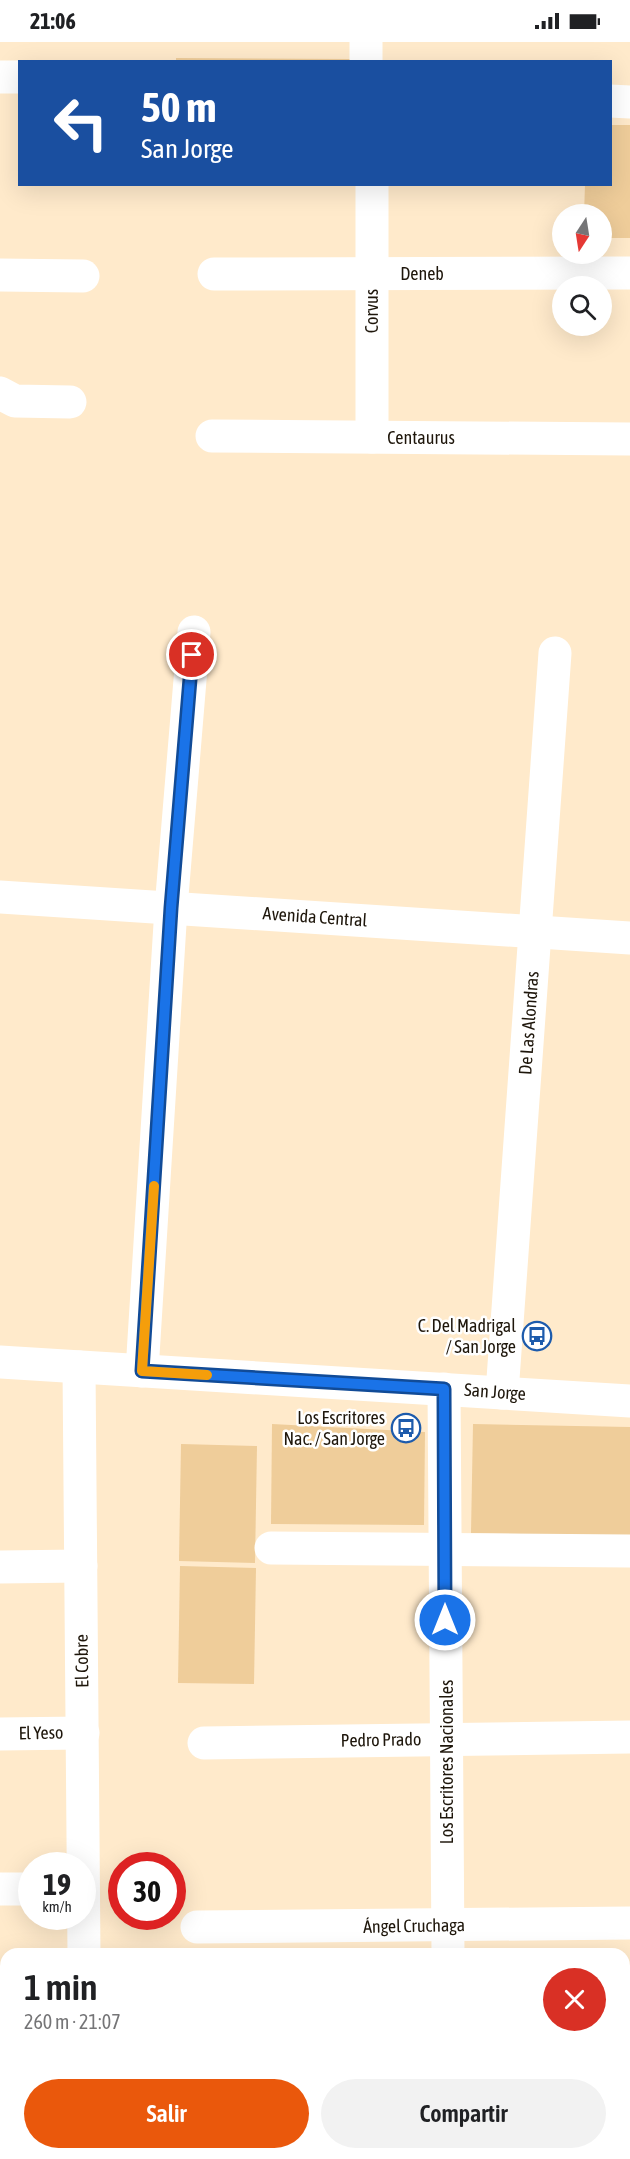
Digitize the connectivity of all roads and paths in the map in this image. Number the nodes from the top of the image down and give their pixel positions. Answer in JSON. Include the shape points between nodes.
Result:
{"nodes":[{"id":1,"x":366,"y":42,"type":"edge"},
{"id":2,"x":366,"y":60,"type":"edge"},
{"id":3,"x":0,"y":77,"type":"edge"},
{"id":4,"x":18,"y":77,"type":"edge"},
{"id":5,"x":612,"y":102,"type":"edge"},
{"id":6,"x":630,"y":102,"type":"edge"},
{"id":7,"x":372,"y":186,"type":"edge"},
{"id":8,"x":630,"y":273,"type":"edge"},
{"id":9,"x":213,"y":274,"type":"dead end"},
{"id":10,"x":372,"y":274,"type":"junction"},
{"id":11,"x":0,"y":275,"type":"edge"},
{"id":12,"x":82,"y":276,"type":"dead end"},
{"id":13,"x":0,"y":393,"type":"edge"},
{"id":14,"x":70,"y":402,"type":"dead end"},
{"id":15,"x":212,"y":436,"type":"dead end"},
{"id":16,"x":372,"y":437,"type":"junction"},
{"id":17,"x":630,"y":439,"type":"edge"},
{"id":18,"x":194,"y":632,"type":"dead end"},
{"id":19,"x":555,"y":653,"type":"dead end"},
{"id":20,"x":0,"y":897,"type":"edge"},
{"id":21,"x":171,"y":908,"type":"junction"},
{"id":22,"x":536,"y":932,"type":"junction"},
{"id":23,"x":630,"y":938,"type":"edge"},
{"id":24,"x":0,"y":1362,"type":"edge"},
{"id":25,"x":79,"y":1367,"type":"junction"},
{"id":26,"x":142,"y":1371,"type":"junction"},
{"id":27,"x":444,"y":1389,"type":"junction"},
{"id":28,"x":502,"y":1393,"type":"junction"},
{"id":29,"x":630,"y":1401,"type":"edge"},
{"id":30,"x":271,"y":1548,"type":"dead end"},
{"id":31,"x":445,"y":1548,"type":"junction"},
{"id":32,"x":630,"y":1551,"type":"edge"},
{"id":33,"x":81,"y":1566,"type":"junction"},
{"id":34,"x":0,"y":1567,"type":"edge"},
{"id":35,"x":82,"y":1733,"type":"junction"},
{"id":36,"x":0,"y":1734,"type":"edge"},
{"id":37,"x":630,"y":1737,"type":"edge"},
{"id":38,"x":446,"y":1739,"type":"junction"},
{"id":39,"x":204,"y":1743,"type":"dead end"},
{"id":40,"x":83,"y":1852,"type":"edge"},
{"id":41,"x":0,"y":1889,"type":"edge"},
{"id":42,"x":18,"y":1889,"type":"edge"},
{"id":43,"x":630,"y":1923,"type":"edge"},
{"id":44,"x":197,"y":1928,"type":"dead end"},
{"id":45,"x":84,"y":1930,"type":"edge"},
{"id":46,"x":448,"y":1940,"type":"edge"},
{"id":47,"x":84,"y":1948,"type":"edge"}],
"edges":[{"from":1,"to":2,"type":"street"},
{"from":3,"to":4,"type":"street"},
{"from":5,"to":6,"type":"street"},
{"from":7,"to":10,"type":"street","name":"Corvus"},
{"from":8,"to":10,"type":"street","name":"Deneb"},
{"from":9,"to":10,"type":"street","name":"Deneb"},
{"from":10,"to":16,"type":"street","name":"Corvus"},
{"from":11,"to":12,"type":"street"},
{"from":13,"to":14,"type":"street","via":[[15,401]]},
{"from":15,"to":16,"type":"street","name":"Centaurus"},
{"from":16,"to":17,"type":"street","name":"Centaurus"},
{"from":18,"to":21,"type":"street"},
{"from":19,"to":22,"type":"street","name":"De Las Alondras"},
{"from":20,"to":21,"type":"street","name":"Avenida Central"},
{"from":21,"to":22,"type":"street","name":"Avenida Central"},
{"from":21,"to":26,"type":"street"},
{"from":22,"to":23,"type":"street","name":"Avenida Central"},
{"from":22,"to":28,"type":"street","name":"De Las Alondras"},
{"from":24,"to":25,"type":"street","name":"San Jorge"},
{"from":25,"to":26,"type":"street","name":"San Jorge"},
{"from":25,"to":33,"type":"street","name":"El Cobre"},
{"from":26,"to":27,"type":"street","name":"San Jorge"},
{"from":27,"to":28,"type":"street","name":"San Jorge"},
{"from":27,"to":31,"type":"street","name":"Los Escritores Nacionales"},
{"from":28,"to":29,"type":"street","name":"San Jorge"},
{"from":30,"to":31,"type":"street"},
{"from":31,"to":32,"type":"street"},
{"from":31,"to":38,"type":"street","name":"Los Escritores Nacionales"},
{"from":33,"to":34,"type":"street"},
{"from":33,"to":35,"type":"street","name":"El Cobre"},
{"from":35,"to":36,"type":"street","name":"El Yeso"},
{"from":35,"to":40,"type":"street","name":"El Cobre"},
{"from":37,"to":38,"type":"street","name":"Pedro Prado"},
{"from":38,"to":39,"type":"street","name":"Pedro Prado"},
{"from":38,"to":46,"type":"street","name":"Los Escritores Nacionales"},
{"from":41,"to":42,"type":"street"},
{"from":43,"to":46,"type":"street","name":"Ángel Cruchaga"},
{"from":44,"to":46,"type":"street","name":"Ángel Cruchaga"},
{"from":45,"to":47,"type":"street","name":"El Cobre"}]}
